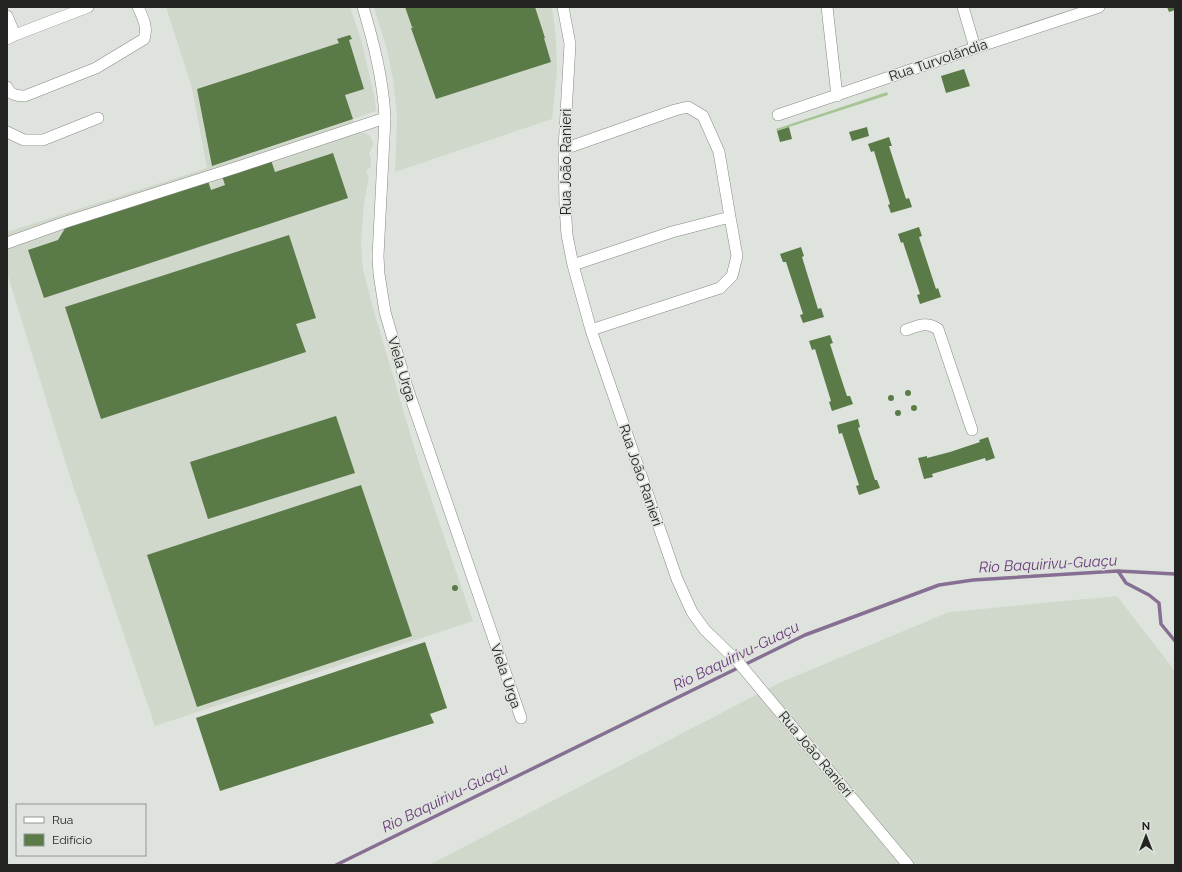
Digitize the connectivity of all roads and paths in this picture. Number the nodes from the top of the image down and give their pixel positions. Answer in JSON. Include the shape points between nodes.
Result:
{"nodes":[{"id":1,"x":88,"y":7,"type":"edge"},
{"id":2,"x":138,"y":7,"type":"edge"},
{"id":3,"x":362,"y":7,"type":"edge"},
{"id":4,"x":563,"y":7,"type":"edge"},
{"id":5,"x":827,"y":7,"type":"edge"},
{"id":6,"x":963,"y":7,"type":"edge"},
{"id":7,"x":1099,"y":7,"type":"edge"},
{"id":8,"x":7,"y":16,"type":"edge"},
{"id":9,"x":11,"y":37,"type":"edge"},
{"id":10,"x":975,"y":48,"type":"junction"},
{"id":11,"x":7,"y":87,"type":"edge"},
{"id":12,"x":837,"y":96,"type":"junction"},
{"id":13,"x":778,"y":115,"type":"dead end"},
{"id":14,"x":98,"y":118,"type":"dead end"},
{"id":15,"x":385,"y":118,"type":"junction"},
{"id":16,"x":7,"y":132,"type":"edge"},
{"id":17,"x":564,"y":149,"type":"junction"},
{"id":18,"x":730,"y":217,"type":"junction"},
{"id":19,"x":7,"y":243,"type":"edge"},
{"id":20,"x":573,"y":265,"type":"junction"},
{"id":21,"x":591,"y":330,"type":"junction"},
{"id":22,"x":906,"y":330,"type":"dead end"},
{"id":23,"x":972,"y":430,"type":"dead end"},
{"id":24,"x":520,"y":718,"type":"dead end"},
{"id":25,"x":908,"y":865,"type":"edge"}],
"edges":[{"from":1,"to":9,"type":"street"},
{"from":2,"to":11,"type":"street","via":[[145,24],[144,39],[96,68],[25,96],[15,96]]},
{"from":3,"to":15,"type":"street","name":"Viela Urga","via":[[377,56]]},
{"from":4,"to":17,"type":"street","name":"Rua João Ranieri","via":[[570,44]]},
{"from":5,"to":12,"type":"street"},
{"from":6,"to":10,"type":"street"},
{"from":7,"to":10,"type":"street","name":"Rua Turvolândia"},
{"from":8,"to":9,"type":"street"},
{"from":10,"to":12,"type":"street","name":"Rua Turvolândia"},
{"from":12,"to":13,"type":"street","name":"Rua Turvolândia"},
{"from":14,"to":16,"type":"street","via":[[44,140],[24,140]]},
{"from":15,"to":19,"type":"street"},
{"from":15,"to":24,"type":"street","name":"Viela Urga","via":[[378,256],[385,312],[407,387]]},
{"from":17,"to":18,"type":"street","via":[[688,107],[703,116],[719,152]]},
{"from":17,"to":20,"type":"street","name":"Rua João Ranieri","via":[[567,235]]},
{"from":18,"to":20,"type":"street","via":[[672,232]]},
{"from":18,"to":21,"type":"street","via":[[737,256],[732,276],[720,288]]},
{"from":20,"to":21,"type":"street","name":"Rua João Ranieri"},
{"from":21,"to":25,"type":"street","name":"Rua João Ranieri","via":[[677,579],[692,612],[705,630],[754,681]]},
{"from":22,"to":23,"type":"street","via":[[931,324],[938,329]]}]}
